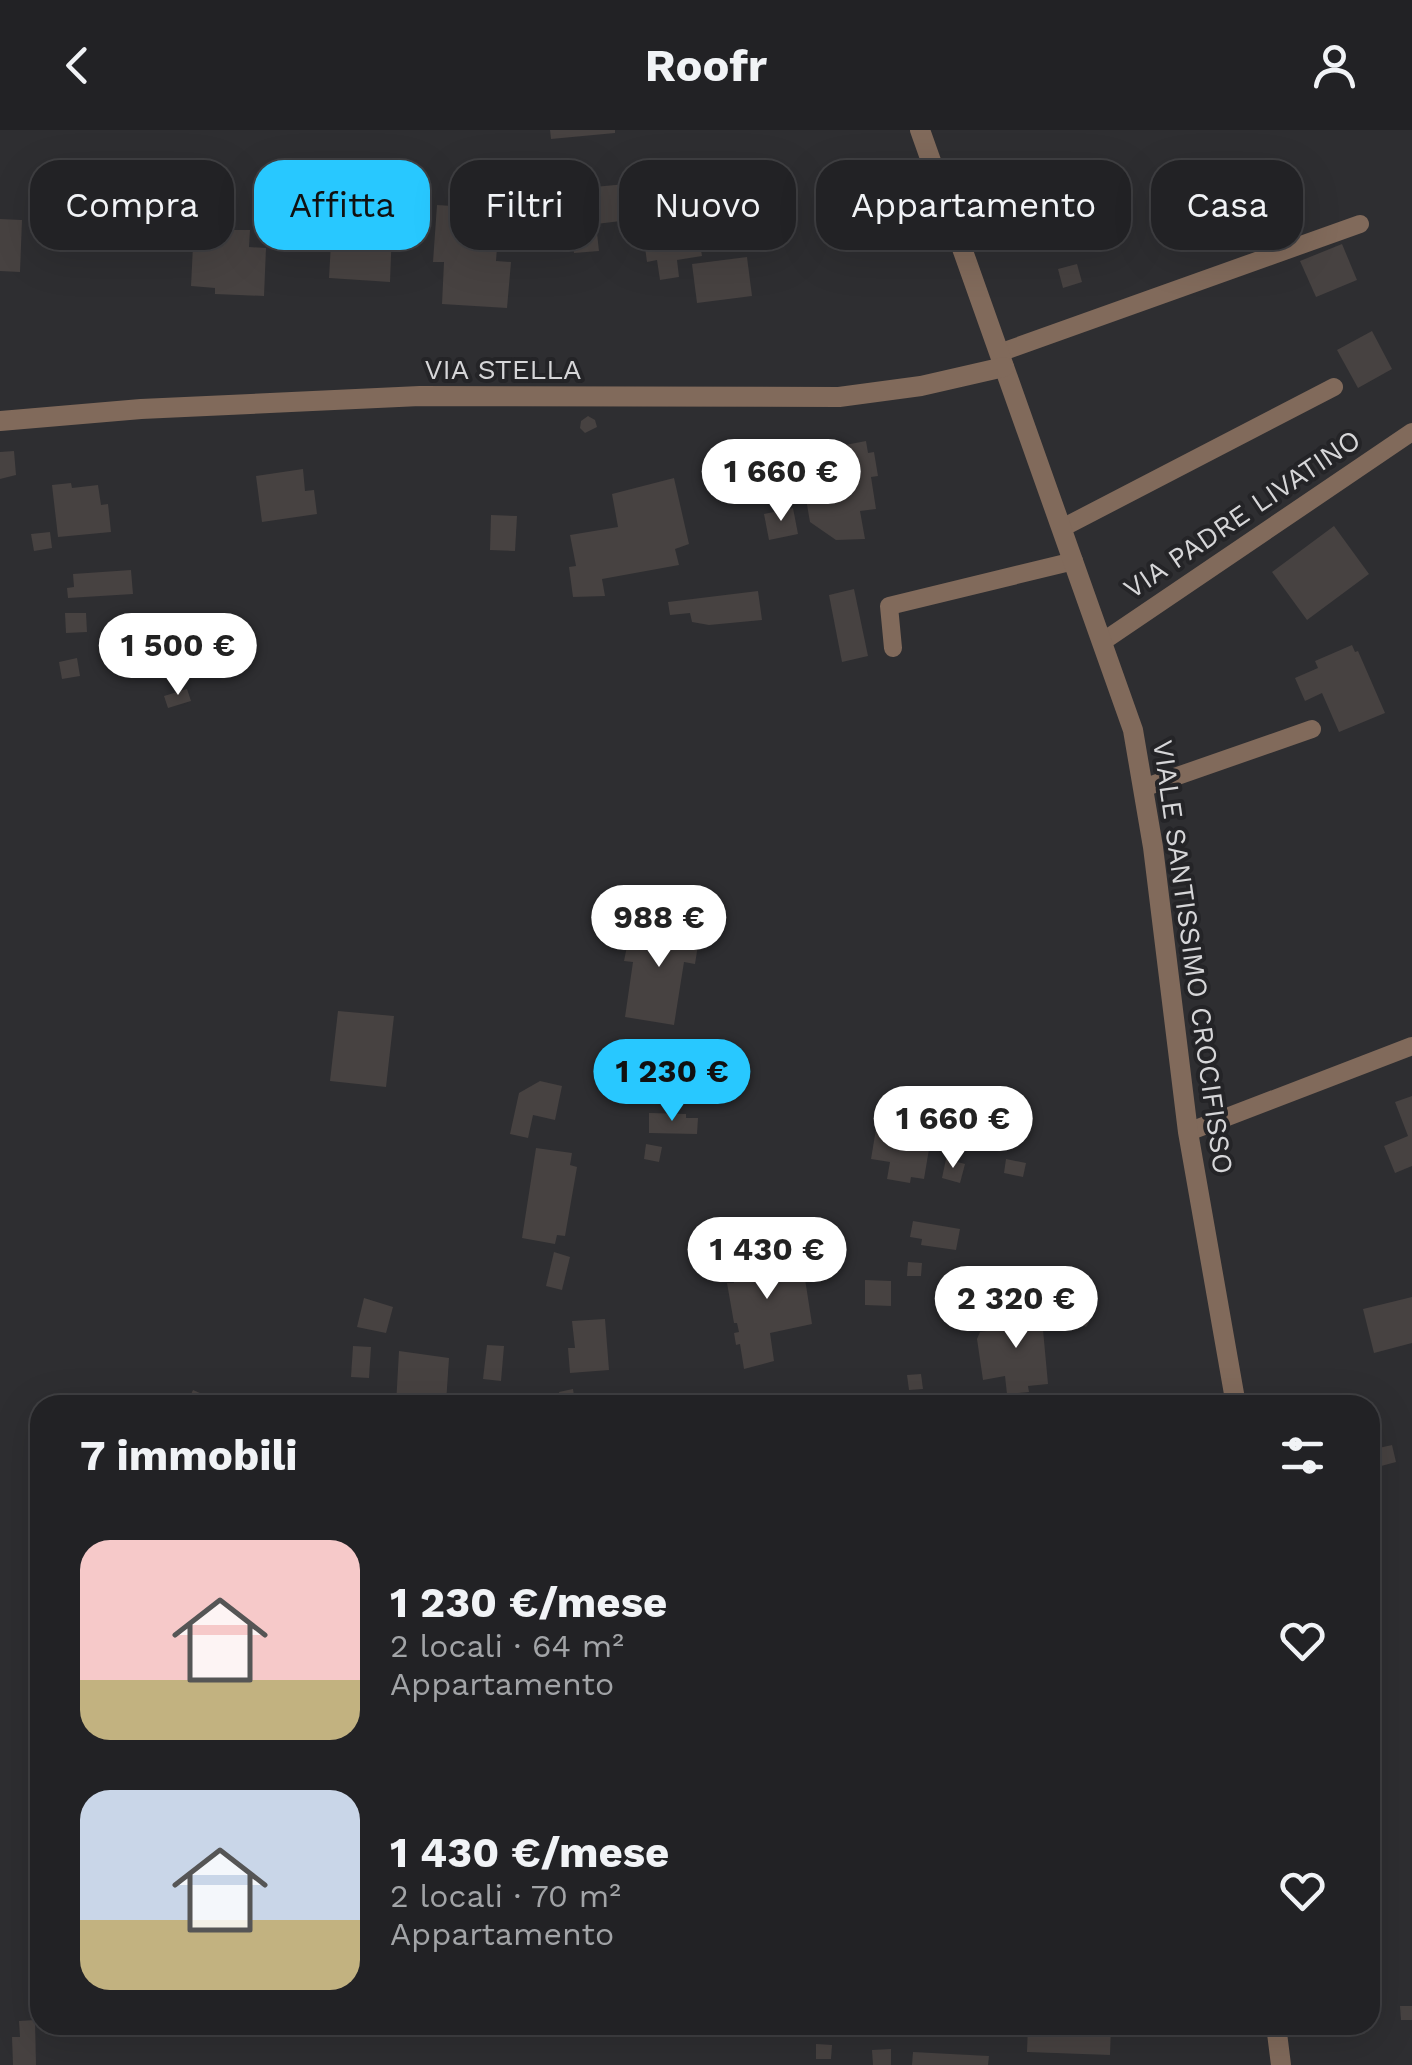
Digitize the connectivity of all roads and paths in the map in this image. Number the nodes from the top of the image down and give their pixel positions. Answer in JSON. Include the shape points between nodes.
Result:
{"nodes":[{"id":1,"x":920,"y":130,"type":"edge"},
{"id":2,"x":1360,"y":224,"type":"dead end"},
{"id":3,"x":1002,"y":360,"type":"junction"},
{"id":4,"x":1334,"y":387,"type":"dead end"},
{"id":5,"x":0,"y":421,"type":"edge"},
{"id":6,"x":1412,"y":432,"type":"edge"},
{"id":7,"x":1062,"y":528,"type":"junction"},
{"id":8,"x":1074,"y":562,"type":"junction"},
{"id":9,"x":1102,"y":642,"type":"junction"},
{"id":10,"x":893,"y":648,"type":"dead end"},
{"id":11,"x":1312,"y":729,"type":"dead end"},
{"id":12,"x":1143,"y":788,"type":"junction"},
{"id":13,"x":1412,"y":1046,"type":"edge"},
{"id":14,"x":1188,"y":1132,"type":"junction"},
{"id":15,"x":1234,"y":1395,"type":"edge"},
{"id":16,"x":1278,"y":2035,"type":"edge"},
{"id":17,"x":1282,"y":2065,"type":"edge"}],
"edges":[{"from":1,"to":3,"type":"street","name":"VIALE SANTISSIMO CROCIFISSO"},
{"from":2,"to":3,"type":"lane"},
{"from":3,"to":5,"type":"street","name":"VIA STELLA","via":[[920,386],[839,396],[420,396]]},
{"from":3,"to":7,"type":"street","name":"VIALE SANTISSIMO CROCIFISSO"},
{"from":4,"to":7,"type":"lane"},
{"from":6,"to":9,"type":"lane","name":"VIA PADRE LIVATINO"},
{"from":7,"to":8,"type":"street","name":"VIALE SANTISSIMO CROCIFISSO"},
{"from":8,"to":9,"type":"street","name":"VIALE SANTISSIMO CROCIFISSO"},
{"from":8,"to":10,"type":"lane","via":[[889,606]]},
{"from":9,"to":12,"type":"street","name":"VIALE SANTISSIMO CROCIFISSO","via":[[1133,730]]},
{"from":11,"to":12,"type":"lane"},
{"from":12,"to":14,"type":"street","name":"VIALE SANTISSIMO CROCIFISSO"},
{"from":13,"to":14,"type":"lane"},
{"from":14,"to":15,"type":"street","name":"VIALE SANTISSIMO CROCIFISSO"},
{"from":16,"to":17,"type":"street"}]}
